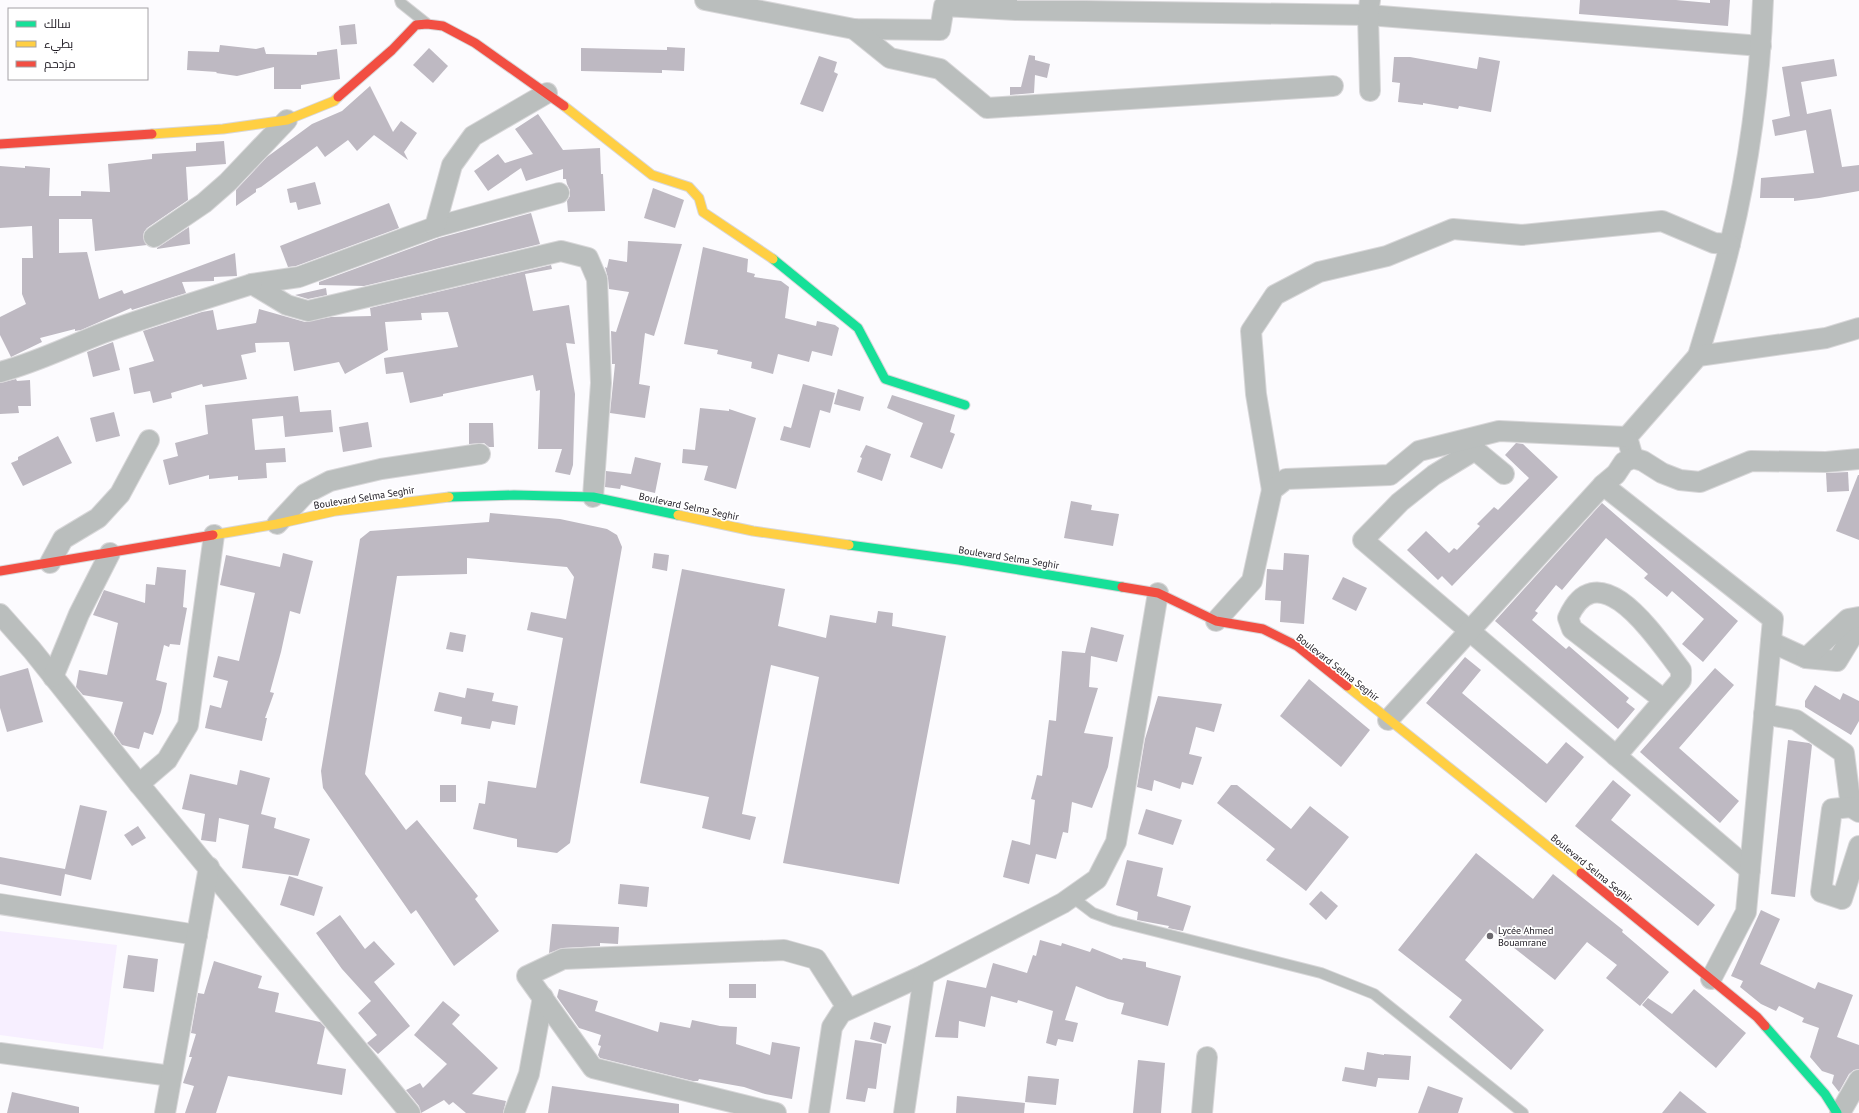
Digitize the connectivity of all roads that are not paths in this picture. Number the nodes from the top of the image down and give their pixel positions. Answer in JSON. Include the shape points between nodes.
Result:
{"nodes":[{"id":1,"x":400,"y":0,"type":"edge"},
{"id":2,"x":705,"y":0,"type":"edge"},
{"id":3,"x":1763,"y":0,"type":"edge"},
{"id":4,"x":1017,"y":5,"type":"edge"},
{"id":5,"x":1369,"y":8,"type":"edge"},
{"id":6,"x":427,"y":24,"type":"junction"},
{"id":7,"x":854,"y":29,"type":"junction"},
{"id":8,"x":1761,"y":46,"type":"junction"},
{"id":9,"x":1333,"y":86,"type":"dead end"},
{"id":10,"x":1370,"y":91,"type":"dead end"},
{"id":11,"x":547,"y":93,"type":"junction"},
{"id":12,"x":287,"y":120,"type":"junction"},
{"id":13,"x":0,"y":144,"type":"edge"},
{"id":14,"x":559,"y":193,"type":"dead end"},
{"id":15,"x":435,"y":227,"type":"junction"},
{"id":16,"x":154,"y":237,"type":"dead end"},
{"id":17,"x":1730,"y":244,"type":"junction"},
{"id":18,"x":252,"y":284,"type":"junction"},
{"id":19,"x":1859,"y":328,"type":"edge"},
{"id":20,"x":1698,"y":356,"type":"junction"},
{"id":21,"x":0,"y":372,"type":"edge"},
{"id":22,"x":965,"y":405,"type":"dead end"},
{"id":23,"x":1627,"y":437,"type":"junction"},
{"id":24,"x":149,"y":440,"type":"dead end"},
{"id":25,"x":480,"y":454,"type":"dead end"},
{"id":26,"x":1633,"y":458,"type":"junction"},
{"id":27,"x":1859,"y":459,"type":"edge"},
{"id":28,"x":1504,"y":474,"type":"dead end"},
{"id":29,"x":1603,"y":485,"type":"junction"},
{"id":30,"x":1272,"y":490,"type":"junction"},
{"id":31,"x":593,"y":497,"type":"junction"},
{"id":32,"x":277,"y":524,"type":"junction"},
{"id":33,"x":214,"y":535,"type":"junction"},
{"id":34,"x":110,"y":553,"type":"junction"},
{"id":35,"x":50,"y":563,"type":"junction"},
{"id":36,"x":0,"y":571,"type":"edge"},
{"id":37,"x":1158,"y":594,"type":"junction"},
{"id":38,"x":0,"y":614,"type":"edge"},
{"id":39,"x":1859,"y":617,"type":"edge"},
{"id":40,"x":1216,"y":621,"type":"junction"},
{"id":41,"x":1859,"y":625,"type":"edge"},
{"id":42,"x":1469,"y":630,"type":"junction"},
{"id":43,"x":1771,"y":642,"type":"junction"},
{"id":44,"x":1806,"y":658,"type":"junction"},
{"id":45,"x":53,"y":677,"type":"junction"},
{"id":46,"x":1664,"y":700,"type":"junction"},
{"id":47,"x":1764,"y":714,"type":"junction"},
{"id":48,"x":1388,"y":720,"type":"junction"},
{"id":49,"x":1616,"y":756,"type":"junction"},
{"id":50,"x":139,"y":784,"type":"junction"},
{"id":51,"x":1855,"y":809,"type":"edge"},
{"id":52,"x":1859,"y":846,"type":"edge"},
{"id":53,"x":209,"y":867,"type":"junction"},
{"id":54,"x":1750,"y":870,"type":"junction"},
{"id":55,"x":1072,"y":897,"type":"junction"},
{"id":56,"x":0,"y":904,"type":"edge"},
{"id":57,"x":197,"y":935,"type":"junction"},
{"id":58,"x":924,"y":975,"type":"junction"},
{"id":59,"x":1711,"y":979,"type":"junction"},
{"id":60,"x":543,"y":997,"type":"junction"},
{"id":61,"x":848,"y":1009,"type":"junction"},
{"id":62,"x":0,"y":1052,"type":"edge"},
{"id":63,"x":1207,"y":1057,"type":"dead end"},
{"id":64,"x":171,"y":1076,"type":"junction"},
{"id":65,"x":1859,"y":1080,"type":"edge"},
{"id":66,"x":165,"y":1113,"type":"edge"},
{"id":67,"x":410,"y":1113,"type":"edge"},
{"id":68,"x":514,"y":1113,"type":"edge"},
{"id":69,"x":776,"y":1113,"type":"edge"},
{"id":70,"x":819,"y":1113,"type":"edge"},
{"id":71,"x":904,"y":1113,"type":"edge"},
{"id":72,"x":1202,"y":1113,"type":"edge"},
{"id":73,"x":1523,"y":1113,"type":"edge"},
{"id":74,"x":1838,"y":1113,"type":"edge"}],
"edges":[{"from":1,"to":6,"type":"lane"},
{"from":2,"to":7,"type":"street"},
{"from":3,"to":8,"type":"street"},
{"from":4,"to":5,"type":"street"},
{"from":4,"to":7,"type":"street","via":[[944,6],[940,30]]},
{"from":5,"to":8,"type":"street"},
{"from":5,"to":10,"type":"street"},
{"from":6,"to":11,"type":"main road","via":[[443,26],[475,43]]},
{"from":6,"to":12,"type":"main road","via":[[416,25],[392,50],[334,101]]},
{"from":7,"to":9,"type":"street","via":[[890,58],[940,69],[987,108]]},
{"from":8,"to":17,"type":"street","via":[[1748,156]]},
{"from":11,"to":15,"type":"street","via":[[473,136],[452,165]]},
{"from":11,"to":22,"type":"main road","via":[[652,175],[690,188],[699,198],[703,212],[779,262],[814,290],[858,328],[885,379]]},
{"from":12,"to":13,"type":"main road","via":[[224,129]]},
{"from":12,"to":16,"type":"street","via":[[228,182],[204,203]]},
{"from":14,"to":15,"type":"street"},
{"from":15,"to":18,"type":"street","via":[[299,277]]},
{"from":17,"to":20,"type":"street"},
{"from":17,"to":30,"type":"street","via":[[1714,243],[1662,221],[1522,235],[1453,229],[1387,256],[1319,272],[1276,295],[1251,331],[1256,394]]},
{"from":18,"to":21,"type":"street","via":[[147,317]]},
{"from":18,"to":31,"type":"street","via":[[287,305],[308,311],[561,251],[588,258],[597,279],[601,383]]},
{"from":19,"to":20,"type":"street","via":[[1826,338]]},
{"from":20,"to":23,"type":"street"},
{"from":23,"to":26,"type":"street"},
{"from":23,"to":30,"type":"street","via":[[1499,431],[1419,451],[1390,475],[1286,479]]},
{"from":24,"to":35,"type":"street","via":[[120,494],[98,518],[63,539]]},
{"from":25,"to":32,"type":"street","via":[[381,469],[330,481],[305,494]]},
{"from":26,"to":27,"type":"street","via":[[1643,460],[1662,473],[1680,480],[1700,482],[1750,461],[1826,462]]},
{"from":26,"to":29,"type":"street","via":[[1624,462],[1616,474]]},
{"from":28,"to":42,"type":"street","via":[[1475,450],[1434,475],[1400,502],[1363,540]]},
{"from":29,"to":42,"type":"street"},
{"from":29,"to":43,"type":"street","via":[[1773,619]]},
{"from":30,"to":40,"type":"street","via":[[1252,580]]},
{"from":31,"to":32,"type":"main road","name":"Boulevard Selma Seghir","via":[[438,497],[335,511]]},
{"from":31,"to":37,"type":"main road","name":"Boulevard Selma Seghir","via":[[753,531],[959,560]]},
{"from":32,"to":33,"type":"main road","name":"Boulevard Selma Seghir"},
{"from":33,"to":34,"type":"main road","name":"Boulevard Selma Seghir"},
{"from":33,"to":50,"type":"street","via":[[188,725],[167,760]]},
{"from":34,"to":35,"type":"main road","name":"Boulevard Selma Seghir"},
{"from":34,"to":45,"type":"street","via":[[79,614]]},
{"from":35,"to":36,"type":"main road","name":"Boulevard Selma Seghir"},
{"from":37,"to":40,"type":"main road","name":"Boulevard Selma Seghir"},
{"from":37,"to":55,"type":"street","via":[[1116,842],[1097,879]]},
{"from":38,"to":45,"type":"street"},
{"from":39,"to":44,"type":"street","via":[[1848,619]]},
{"from":40,"to":48,"type":"main road","name":"Boulevard Selma Seghir","via":[[1262,629],[1297,646]]},
{"from":41,"to":44,"type":"street","via":[[1837,661]]},
{"from":42,"to":48,"type":"street"},
{"from":42,"to":49,"type":"street"},
{"from":43,"to":44,"type":"street"},
{"from":43,"to":47,"type":"street"},
{"from":45,"to":50,"type":"street"},
{"from":46,"to":46,"type":"street","via":[[1681,680],[1681,670],[1636,612],[1616,598],[1598,591],[1587,593],[1572,609],[1568,618],[1572,629]]},
{"from":46,"to":49,"type":"street"},
{"from":47,"to":51,"type":"street","via":[[1796,720],[1844,753]]},
{"from":47,"to":54,"type":"street"},
{"from":48,"to":59,"type":"main road","name":"Boulevard Selma Seghir"},
{"from":49,"to":54,"type":"street"},
{"from":50,"to":53,"type":"street"},
{"from":51,"to":52,"type":"street","via":[[1832,809],[1821,892],[1842,899]]},
{"from":53,"to":57,"type":"street"},
{"from":53,"to":67,"type":"street"},
{"from":54,"to":59,"type":"street","via":[[1746,912]]},
{"from":55,"to":58,"type":"street"},
{"from":55,"to":73,"type":"lane","via":[[1093,913],[1115,921],[1321,973],[1374,994]]},
{"from":56,"to":57,"type":"street"},
{"from":57,"to":64,"type":"street"},
{"from":58,"to":61,"type":"street"},
{"from":58,"to":71,"type":"street"},
{"from":59,"to":74,"type":"main road","name":"Boulevard Selma Seghir","via":[[1757,1018],[1791,1054]]},
{"from":60,"to":61,"type":"street","via":[[527,976],[563,959],[784,950],[816,959]]},
{"from":60,"to":68,"type":"street","via":[[529,1074]]},
{"from":60,"to":69,"type":"street","via":[[593,1068]]},
{"from":61,"to":70,"type":"street","via":[[836,1018],[832,1027]]},
{"from":62,"to":64,"type":"street"},
{"from":63,"to":72,"type":"street"},
{"from":64,"to":66,"type":"street"},
{"from":65,"to":74,"type":"street"}]}
